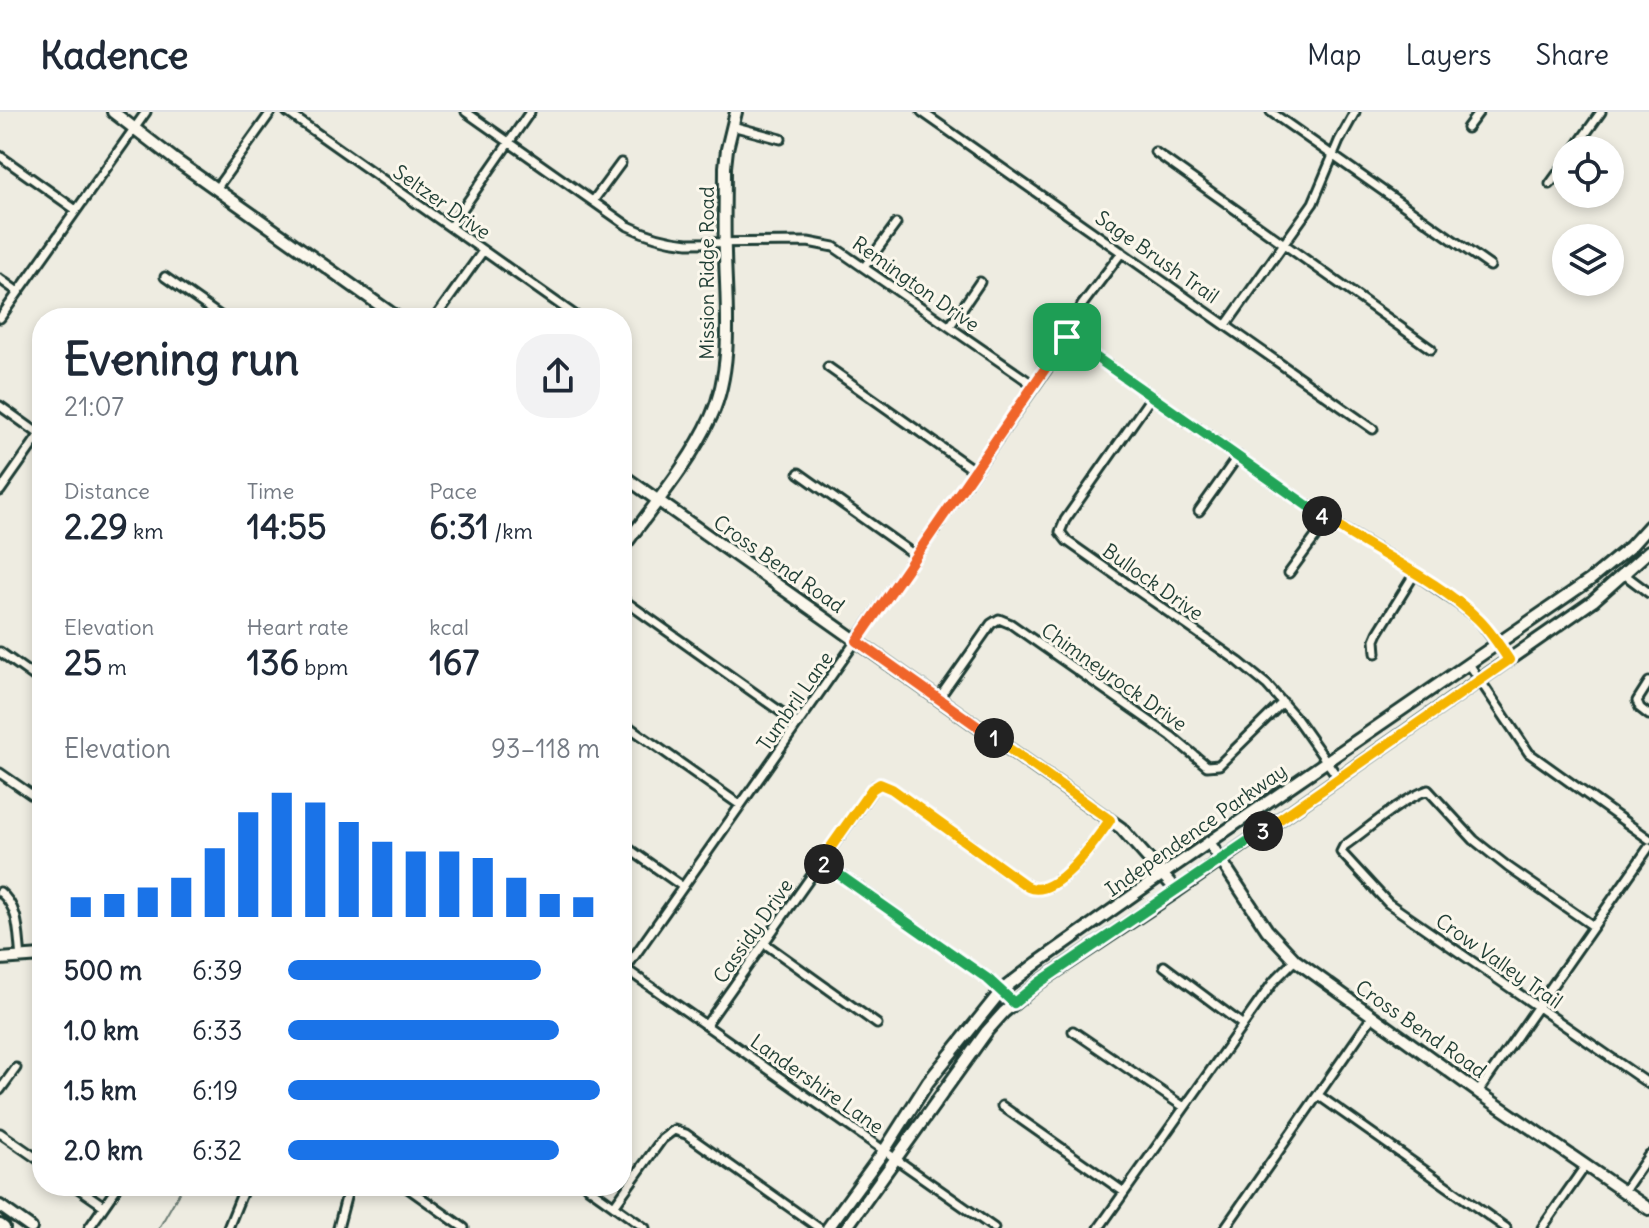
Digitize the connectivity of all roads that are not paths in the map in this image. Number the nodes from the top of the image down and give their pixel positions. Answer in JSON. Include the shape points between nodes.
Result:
{"nodes":[{"id":1,"x":113,"y":112,"type":"edge"},
{"id":2,"x":146,"y":112,"type":"edge"},
{"id":3,"x":271,"y":112,"type":"edge"},
{"id":4,"x":287,"y":112,"type":"edge"},
{"id":5,"x":466,"y":112,"type":"edge"},
{"id":6,"x":530,"y":112,"type":"edge"},
{"id":7,"x":736,"y":112,"type":"edge"},
{"id":8,"x":922,"y":112,"type":"edge"},
{"id":9,"x":1271,"y":112,"type":"edge"},
{"id":10,"x":1355,"y":112,"type":"edge"},
{"id":11,"x":1479,"y":112,"type":"edge"},
{"id":12,"x":1601,"y":112,"type":"edge"},
{"id":13,"x":732,"y":126,"type":"junction"},
{"id":14,"x":135,"y":128,"type":"junction"},
{"id":15,"x":1467,"y":128,"type":"dead end"},
{"id":16,"x":1584,"y":136,"type":"edge"},
{"id":17,"x":781,"y":139,"type":"dead end"},
{"id":18,"x":509,"y":142,"type":"junction"},
{"id":19,"x":1155,"y":152,"type":"dead end"},
{"id":20,"x":0,"y":156,"type":"edge"},
{"id":21,"x":1333,"y":156,"type":"junction"},
{"id":22,"x":621,"y":163,"type":"dead end"},
{"id":23,"x":1552,"y":181,"type":"edge"},
{"id":24,"x":1550,"y":184,"type":"dead end"},
{"id":25,"x":216,"y":189,"type":"junction"},
{"id":26,"x":593,"y":201,"type":"junction"},
{"id":27,"x":76,"y":210,"type":"junction"},
{"id":28,"x":896,"y":224,"type":"dead end"},
{"id":29,"x":450,"y":227,"type":"junction"},
{"id":30,"x":725,"y":242,"type":"junction"},
{"id":31,"x":1284,"y":244,"type":"junction"},
{"id":32,"x":483,"y":251,"type":"junction"},
{"id":33,"x":1122,"y":252,"type":"junction"},
{"id":34,"x":865,"y":266,"type":"junction"},
{"id":35,"x":1490,"y":266,"type":"dead end"},
{"id":36,"x":165,"y":277,"type":"dead end"},
{"id":37,"x":0,"y":279,"type":"edge"},
{"id":38,"x":980,"y":282,"type":"dead end"},
{"id":39,"x":18,"y":292,"type":"junction"},
{"id":40,"x":209,"y":308,"type":"edge"},
{"id":41,"x":384,"y":308,"type":"edge"},
{"id":42,"x":442,"y":308,"type":"edge"},
{"id":43,"x":565,"y":308,"type":"edge"},
{"id":44,"x":0,"y":318,"type":"edge"},
{"id":45,"x":1226,"y":325,"type":"junction"},
{"id":46,"x":950,"y":326,"type":"junction"},
{"id":47,"x":1067,"y":337,"type":"junction"},
{"id":48,"x":1431,"y":349,"type":"dead end"},
{"id":49,"x":828,"y":367,"type":"dead end"},
{"id":50,"x":1035,"y":386,"type":"junction"},
{"id":51,"x":1152,"y":396,"type":"junction"},
{"id":52,"x":0,"y":406,"type":"edge"},
{"id":53,"x":32,"y":429,"type":"edge"},
{"id":54,"x":1373,"y":429,"type":"dead end"},
{"id":55,"x":32,"y":447,"type":"edge"},
{"id":56,"x":1238,"y":456,"type":"junction"},
{"id":57,"x":975,"y":471,"type":"junction"},
{"id":58,"x":799,"y":473,"type":"dead end"},
{"id":59,"x":632,"y":482,"type":"edge"},
{"id":60,"x":0,"y":491,"type":"edge"},
{"id":61,"x":657,"y":499,"type":"junction"},
{"id":62,"x":1199,"y":511,"type":"dead end"},
{"id":63,"x":1328,"y":520,"type":"junction"},
{"id":64,"x":1649,"y":526,"type":"edge"},
{"id":65,"x":632,"y":535,"type":"edge"},
{"id":66,"x":1649,"y":551,"type":"edge"},
{"id":67,"x":916,"y":556,"type":"junction"},
{"id":68,"x":1611,"y":563,"type":"junction"},
{"id":69,"x":1289,"y":573,"type":"dead end"},
{"id":70,"x":1415,"y":573,"type":"junction"},
{"id":71,"x":1625,"y":575,"type":"junction"},
{"id":72,"x":1649,"y":593,"type":"edge"},
{"id":73,"x":632,"y":606,"type":"edge"},
{"id":74,"x":857,"y":641,"type":"junction"},
{"id":75,"x":1499,"y":644,"type":"junction"},
{"id":76,"x":0,"y":652,"type":"edge"},
{"id":77,"x":1376,"y":653,"type":"dead end"},
{"id":78,"x":1509,"y":660,"type":"junction"},
{"id":79,"x":1469,"y":664,"type":"junction"},
{"id":80,"x":32,"y":675,"type":"edge"},
{"id":81,"x":1479,"y":679,"type":"junction"},
{"id":82,"x":1649,"y":682,"type":"edge"},
{"id":83,"x":939,"y":698,"type":"junction"},
{"id":84,"x":1283,"y":702,"type":"junction"},
{"id":85,"x":1649,"y":715,"type":"edge"},
{"id":86,"x":798,"y":724,"type":"junction"},
{"id":87,"x":632,"y":729,"type":"edge"},
{"id":88,"x":1327,"y":761,"type":"junction"},
{"id":89,"x":0,"y":773,"type":"edge"},
{"id":90,"x":1339,"y":779,"type":"junction"},
{"id":91,"x":32,"y":795,"type":"edge"},
{"id":92,"x":740,"y":805,"type":"junction"},
{"id":93,"x":1110,"y":820,"type":"junction"},
{"id":94,"x":1649,"y":839,"type":"edge"},
{"id":95,"x":1209,"y":842,"type":"junction"},
{"id":96,"x":1649,"y":847,"type":"edge"},
{"id":97,"x":632,"y":851,"type":"edge"},
{"id":98,"x":1221,"y":859,"type":"junction"},
{"id":99,"x":821,"y":861,"type":"junction"},
{"id":100,"x":1163,"y":874,"type":"junction"},
{"id":101,"x":683,"y":887,"type":"junction"},
{"id":102,"x":1177,"y":891,"type":"junction"},
{"id":103,"x":0,"y":892,"type":"edge"},
{"id":104,"x":1593,"y":926,"type":"junction"},
{"id":105,"x":764,"y":943,"type":"junction"},
{"id":106,"x":632,"y":956,"type":"edge"},
{"id":107,"x":32,"y":957,"type":"edge"},
{"id":108,"x":21,"y":958,"type":"junction"},
{"id":109,"x":0,"y":959,"type":"edge"},
{"id":110,"x":1295,"y":960,"type":"junction"},
{"id":111,"x":1164,"y":966,"type":"dead end"},
{"id":112,"x":632,"y":973,"type":"edge"},
{"id":113,"x":1002,"y":990,"type":"junction"},
{"id":114,"x":1014,"y":1003,"type":"junction"},
{"id":115,"x":1537,"y":1007,"type":"junction"},
{"id":116,"x":1372,"y":1017,"type":"junction"},
{"id":117,"x":877,"y":1024,"type":"dead end"},
{"id":118,"x":706,"y":1025,"type":"junction"},
{"id":119,"x":1243,"y":1025,"type":"junction"},
{"id":120,"x":1073,"y":1031,"type":"dead end"},
{"id":121,"x":16,"y":1068,"type":"dead end"},
{"id":122,"x":1649,"y":1084,"type":"edge"},
{"id":123,"x":0,"y":1090,"type":"edge"},
{"id":124,"x":1478,"y":1092,"type":"junction"},
{"id":125,"x":1318,"y":1095,"type":"junction"},
{"id":126,"x":1002,"y":1106,"type":"dead end"},
{"id":127,"x":1184,"y":1107,"type":"junction"},
{"id":128,"x":0,"y":1133,"type":"edge"},
{"id":129,"x":884,"y":1151,"type":"junction"},
{"id":130,"x":32,"y":1155,"type":"edge"},
{"id":131,"x":1649,"y":1155,"type":"edge"},
{"id":132,"x":896,"y":1158,"type":"junction"},
{"id":133,"x":1586,"y":1165,"type":"junction"},
{"id":134,"x":632,"y":1181,"type":"edge"},
{"id":135,"x":1624,"y":1191,"type":"junction"},
{"id":136,"x":1124,"y":1192,"type":"junction"},
{"id":137,"x":90,"y":1196,"type":"edge"},
{"id":138,"x":111,"y":1196,"type":"edge"},
{"id":139,"x":241,"y":1196,"type":"edge"},
{"id":140,"x":346,"y":1196,"type":"edge"},
{"id":141,"x":419,"y":1196,"type":"edge"},
{"id":142,"x":600,"y":1196,"type":"edge"},
{"id":143,"x":621,"y":1196,"type":"edge"},
{"id":144,"x":0,"y":1206,"type":"edge"},
{"id":145,"x":104,"y":1206,"type":"junction"},
{"id":146,"x":614,"y":1206,"type":"junction"},
{"id":147,"x":1649,"y":1209,"type":"edge"},
{"id":148,"x":31,"y":1228,"type":"edge"},
{"id":149,"x":89,"y":1228,"type":"edge"},
{"id":150,"x":228,"y":1228,"type":"edge"},
{"id":151,"x":338,"y":1228,"type":"edge"},
{"id":152,"x":464,"y":1228,"type":"edge"},
{"id":153,"x":645,"y":1228,"type":"edge"},
{"id":154,"x":819,"y":1228,"type":"edge"},
{"id":155,"x":828,"y":1228,"type":"edge"},
{"id":156,"x":846,"y":1228,"type":"edge"},
{"id":157,"x":994,"y":1228,"type":"edge"},
{"id":158,"x":1099,"y":1228,"type":"edge"},
{"id":159,"x":1225,"y":1228,"type":"edge"},
{"id":160,"x":1506,"y":1228,"type":"edge"},
{"id":161,"x":1542,"y":1228,"type":"edge"}],
"edges":[{"from":1,"to":14,"type":"main road"},
{"from":2,"to":14,"type":"street"},
{"from":3,"to":25,"type":"street"},
{"from":4,"to":29,"type":"street","name":"Seltzer Drive"},
{"from":5,"to":18,"type":"street","name":"Remington Drive"},
{"from":6,"to":18,"type":"street"},
{"from":7,"to":13,"type":"main road","name":"Mission Ridge Road"},
{"from":8,"to":33,"type":"street","name":"Sage Brush Trail"},
{"from":9,"to":21,"type":"street"},
{"from":10,"to":21,"type":"street"},
{"from":11,"to":15,"type":"street"},
{"from":12,"to":16,"type":"street"},
{"from":13,"to":17,"type":"street"},
{"from":13,"to":30,"type":"main road","name":"Mission Ridge Road","via":[[726,158]]},
{"from":14,"to":25,"type":"main road"},
{"from":14,"to":27,"type":"street"},
{"from":18,"to":26,"type":"street","name":"Remington Drive"},
{"from":18,"to":29,"type":"street"},
{"from":19,"to":31,"type":"street"},
{"from":20,"to":27,"type":"street"},
{"from":21,"to":31,"type":"street","via":[[1313,203]]},
{"from":21,"to":35,"type":"street"},
{"from":22,"to":26,"type":"street"},
{"from":23,"to":24,"type":"street"},
{"from":25,"to":41,"type":"main road"},
{"from":26,"to":30,"type":"street","name":"Remington Drive","via":[[655,238]]},
{"from":27,"to":39,"type":"street"},
{"from":28,"to":34,"type":"street"},
{"from":29,"to":32,"type":"street","name":"Seltzer Drive"},
{"from":30,"to":34,"type":"street","name":"Remington Drive","via":[[822,244]]},
{"from":30,"to":61,"type":"main road","name":"Mission Ridge Road","via":[[726,346],[718,399],[695,446]]},
{"from":31,"to":45,"type":"street"},
{"from":31,"to":48,"type":"street"},
{"from":32,"to":42,"type":"street"},
{"from":32,"to":43,"type":"street","name":"Seltzer Drive"},
{"from":33,"to":45,"type":"street","name":"Sage Brush Trail"},
{"from":33,"to":47,"type":"street","name":"Tumbril Lane","via":[[1082,305]]},
{"from":34,"to":46,"type":"street","name":"Remington Drive"},
{"from":36,"to":40,"type":"street"},
{"from":37,"to":39,"type":"street"},
{"from":38,"to":46,"type":"street"},
{"from":39,"to":44,"type":"street"},
{"from":45,"to":54,"type":"street","name":"Sage Brush Trail"},
{"from":46,"to":50,"type":"street","name":"Remington Drive"},
{"from":47,"to":50,"type":"street","name":"Tumbril Lane"},
{"from":47,"to":51,"type":"street"},
{"from":49,"to":57,"type":"street"},
{"from":50,"to":57,"type":"street","name":"Tumbril Lane"},
{"from":51,"to":56,"type":"street"},
{"from":51,"to":84,"type":"street","name":"Bullock Drive","via":[[1060,532],[1246,667]]},
{"from":52,"to":53,"type":"street"},
{"from":55,"to":60,"type":"street"},
{"from":56,"to":62,"type":"street"},
{"from":56,"to":63,"type":"street"},
{"from":57,"to":67,"type":"street","name":"Tumbril Lane"},
{"from":58,"to":67,"type":"street"},
{"from":59,"to":61,"type":"main road","name":"Cross Bend Road"},
{"from":61,"to":65,"type":"main road","name":"Mission Ridge Road"},
{"from":61,"to":74,"type":"main road","name":"Cross Bend Road"},
{"from":63,"to":69,"type":"street"},
{"from":63,"to":70,"type":"street"},
{"from":64,"to":68,"type":"main road","name":"Independence Parkway"},
{"from":66,"to":71,"type":"main road","name":"Independence Parkway"},
{"from":67,"to":74,"type":"street","name":"Tumbril Lane"},
{"from":68,"to":71,"type":"main road"},
{"from":68,"to":75,"type":"main road","name":"Independence Parkway"},
{"from":70,"to":75,"type":"street","via":[[1478,619]]},
{"from":70,"to":77,"type":"street","via":[[1378,633]]},
{"from":71,"to":72,"type":"street"},
{"from":71,"to":78,"type":"main road","name":"Independence Parkway"},
{"from":73,"to":86,"type":"street"},
{"from":74,"to":83,"type":"main road","name":"Cross Bend Road"},
{"from":74,"to":86,"type":"street","name":"Tumbril Lane"},
{"from":75,"to":78,"type":"street"},
{"from":75,"to":79,"type":"main road","name":"Independence Parkway"},
{"from":76,"to":80,"type":"street"},
{"from":78,"to":81,"type":"main road","name":"Independence Parkway"},
{"from":79,"to":81,"type":"street"},
{"from":79,"to":88,"type":"main road","name":"Independence Parkway"},
{"from":81,"to":90,"type":"main road","name":"Independence Parkway"},
{"from":81,"to":94,"type":"street","via":[[1536,759]]},
{"from":82,"to":85,"type":"street","via":[[1637,703]]},
{"from":83,"to":84,"type":"street","name":"Chimneyrock Drive","via":[[999,619],[1207,766],[1219,765]]},
{"from":83,"to":93,"type":"main road","name":"Cross Bend Road"},
{"from":84,"to":88,"type":"street","name":"Bullock Drive"},
{"from":86,"to":92,"type":"street","name":"Tumbril Lane"},
{"from":87,"to":92,"type":"street"},
{"from":88,"to":90,"type":"street","name":"Bullock Drive"},
{"from":88,"to":95,"type":"main road","name":"Independence Parkway"},
{"from":89,"to":91,"type":"street"},
{"from":90,"to":98,"type":"main road","name":"Independence Parkway"},
{"from":92,"to":101,"type":"street","name":"Tumbril Lane"},
{"from":93,"to":99,"type":"street","name":"Cassidy Drive","via":[[1080,861],[1038,890],[880,784]]},
{"from":93,"to":100,"type":"main road","name":"Cross Bend Road"},
{"from":95,"to":98,"type":"main road","name":"Cross Bend Road"},
{"from":95,"to":100,"type":"main road","name":"Independence Parkway"},
{"from":96,"to":104,"type":"street"},
{"from":97,"to":101,"type":"street"},
{"from":98,"to":102,"type":"main road","name":"Independence Parkway"},
{"from":98,"to":110,"type":"main road","name":"Cross Bend Road","via":[[1267,930]]},
{"from":99,"to":105,"type":"street","name":"Cassidy Drive"},
{"from":99,"to":113,"type":"street"},
{"from":100,"to":102,"type":"main road","name":"Cross Bend Road"},
{"from":100,"to":113,"type":"main road","name":"Independence Parkway"},
{"from":101,"to":106,"type":"street","name":"Tumbril Lane"},
{"from":102,"to":114,"type":"main road","name":"Independence Parkway"},
{"from":103,"to":108,"type":"street","via":[[16,916]]},
{"from":104,"to":115,"type":"street"},
{"from":104,"to":115,"type":"street","name":"Crow Valley Trail","via":[[1474,840],[1428,790],[1344,846],[1341,852],[1388,903]]},
{"from":105,"to":117,"type":"street"},
{"from":105,"to":118,"type":"street","name":"Cassidy Drive"},
{"from":107,"to":108,"type":"main road"},
{"from":108,"to":109,"type":"main road"},
{"from":110,"to":116,"type":"main road","name":"Cross Bend Road"},
{"from":110,"to":119,"type":"street"},
{"from":111,"to":119,"type":"street"},
{"from":112,"to":118,"type":"street","name":"Landershire Lane"},
{"from":113,"to":114,"type":"street"},
{"from":113,"to":129,"type":"main road","name":"Independence Parkway","via":[[928,1082]]},
{"from":114,"to":132,"type":"main road","name":"Independence Parkway","via":[[987,1031]]},
{"from":115,"to":122,"type":"street","name":"Crow Valley Trail"},
{"from":115,"to":124,"type":"street"},
{"from":116,"to":124,"type":"main road","name":"Cross Bend Road"},
{"from":116,"to":125,"type":"street"},
{"from":118,"to":129,"type":"street","name":"Landershire Lane"},
{"from":119,"to":127,"type":"street"},
{"from":120,"to":127,"type":"street"},
{"from":121,"to":123,"type":"street"},
{"from":124,"to":133,"type":"main road","name":"Cross Bend Road"},
{"from":125,"to":159,"type":"street"},
{"from":125,"to":160,"type":"street"},
{"from":126,"to":136,"type":"street"},
{"from":127,"to":136,"type":"street"},
{"from":128,"to":130,"type":"street"},
{"from":129,"to":132,"type":"street","name":"Landershire Lane"},
{"from":129,"to":155,"type":"main road","name":"Independence Parkway"},
{"from":131,"to":135,"type":"street"},
{"from":132,"to":156,"type":"main road","name":"Independence Parkway"},
{"from":132,"to":157,"type":"street","name":"Landershire Lane"},
{"from":133,"to":135,"type":"main road","name":"Cross Bend Road"},
{"from":133,"to":161,"type":"street"},
{"from":134,"to":154,"type":"street","via":[[674,1130]]},
{"from":135,"to":147,"type":"main road","name":"Cross Bend Road"},
{"from":136,"to":158,"type":"street"},
{"from":137,"to":145,"type":"street"},
{"from":138,"to":145,"type":"street"},
{"from":139,"to":150,"type":"street"},
{"from":140,"to":151,"type":"street"},
{"from":141,"to":152,"type":"street"},
{"from":142,"to":146,"type":"street"},
{"from":143,"to":146,"type":"street"},
{"from":144,"to":148,"type":"main road"},
{"from":145,"to":149,"type":"street"},
{"from":146,"to":153,"type":"street"}]}
